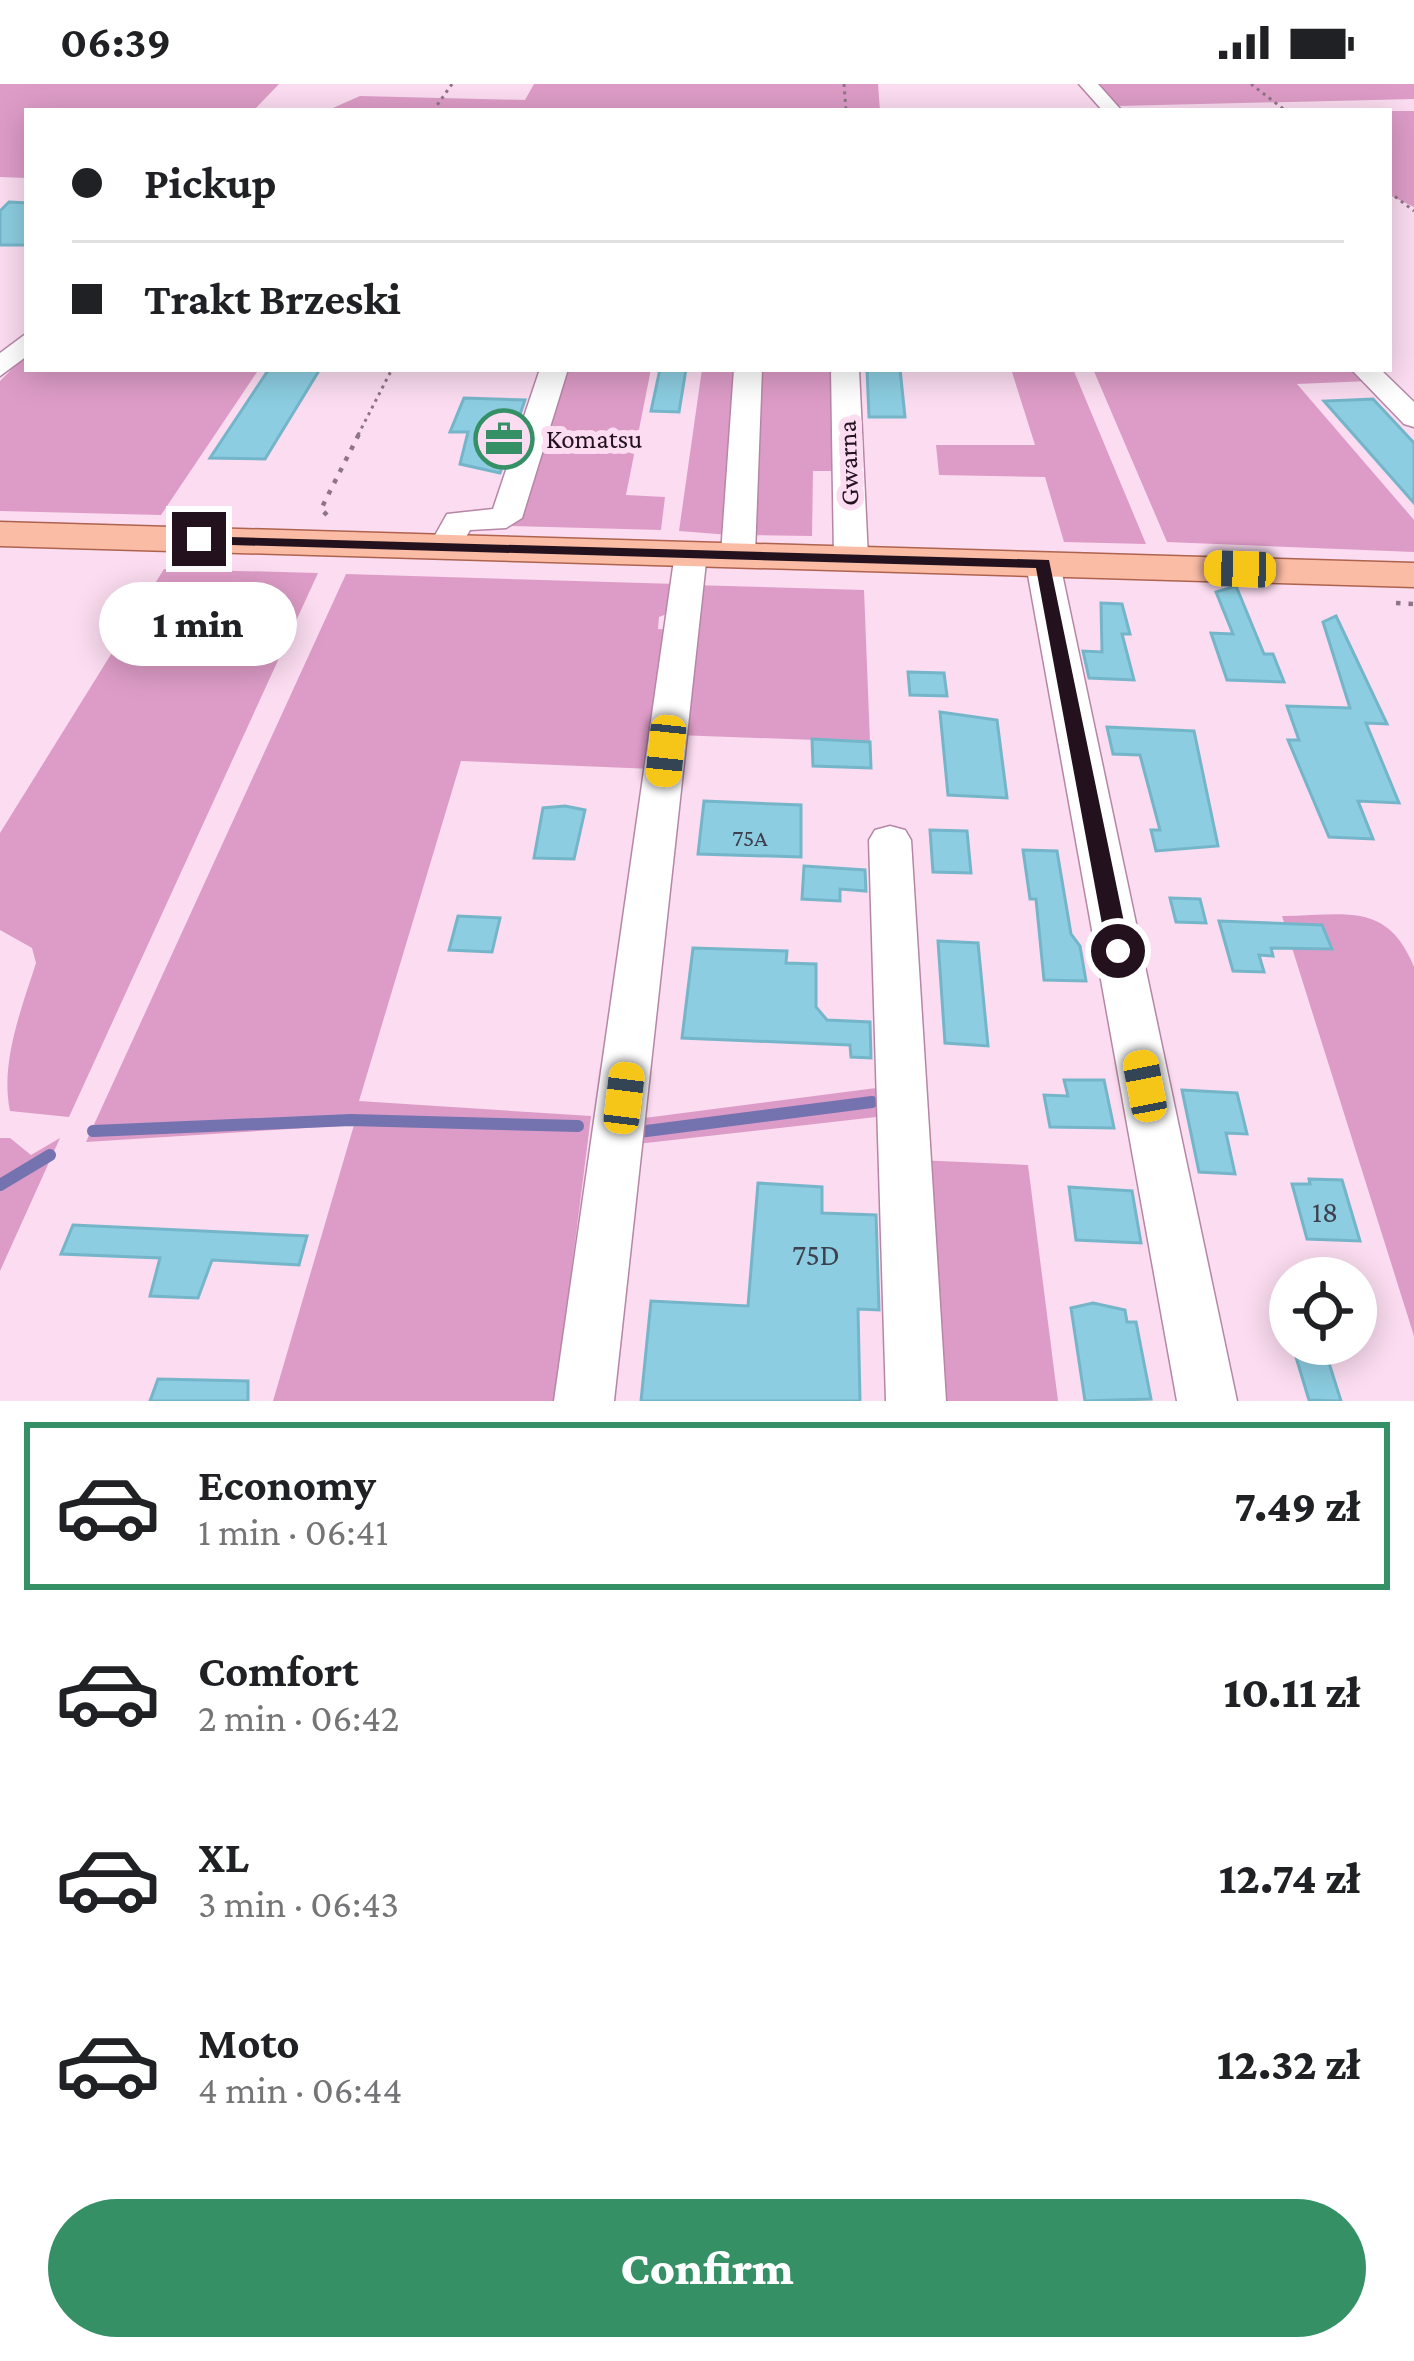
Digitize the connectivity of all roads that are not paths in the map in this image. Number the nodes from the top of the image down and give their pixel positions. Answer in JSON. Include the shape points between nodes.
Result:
{"nodes":[{"id":1,"x":1088,"y":84,"type":"edge"},
{"id":2,"x":1110,"y":108,"type":"edge"},
{"id":3,"x":24,"y":343,"type":"edge"},
{"id":4,"x":0,"y":368,"type":"edge"},
{"id":5,"x":553,"y":372,"type":"edge"},
{"id":6,"x":748,"y":372,"type":"edge"},
{"id":7,"x":845,"y":372,"type":"edge"},
{"id":8,"x":1368,"y":372,"type":"edge"},
{"id":9,"x":1414,"y":418,"type":"edge"},
{"id":10,"x":0,"y":534,"type":"edge"},
{"id":11,"x":445,"y":546,"type":"junction"},
{"id":12,"x":691,"y":553,"type":"junction"},
{"id":13,"x":738,"y":554,"type":"junction"},
{"id":14,"x":850,"y":558,"type":"junction"},
{"id":15,"x":1043,"y":563,"type":"junction"},
{"id":16,"x":1414,"y":574,"type":"edge"},
{"id":17,"x":890,"y":840,"type":"dead end"},
{"id":18,"x":584,"y":1401,"type":"edge"},
{"id":19,"x":916,"y":1401,"type":"edge"},
{"id":20,"x":1207,"y":1401,"type":"edge"}],
"edges":[{"from":1,"to":2,"type":"street"},
{"from":3,"to":4,"type":"street"},
{"from":5,"to":11,"type":"street","via":[[506,518],[458,521]]},
{"from":6,"to":13,"type":"street"},
{"from":7,"to":14,"type":"street","name":"Gwarna"},
{"from":8,"to":9,"type":"street"},
{"from":10,"to":11,"type":"main road"},
{"from":11,"to":12,"type":"main road"},
{"from":12,"to":13,"type":"main road"},
{"from":12,"to":18,"type":"street"},
{"from":13,"to":14,"type":"main road"},
{"from":14,"to":15,"type":"main road"},
{"from":15,"to":16,"type":"main road"},
{"from":15,"to":20,"type":"street"},
{"from":17,"to":19,"type":"street"}]}
